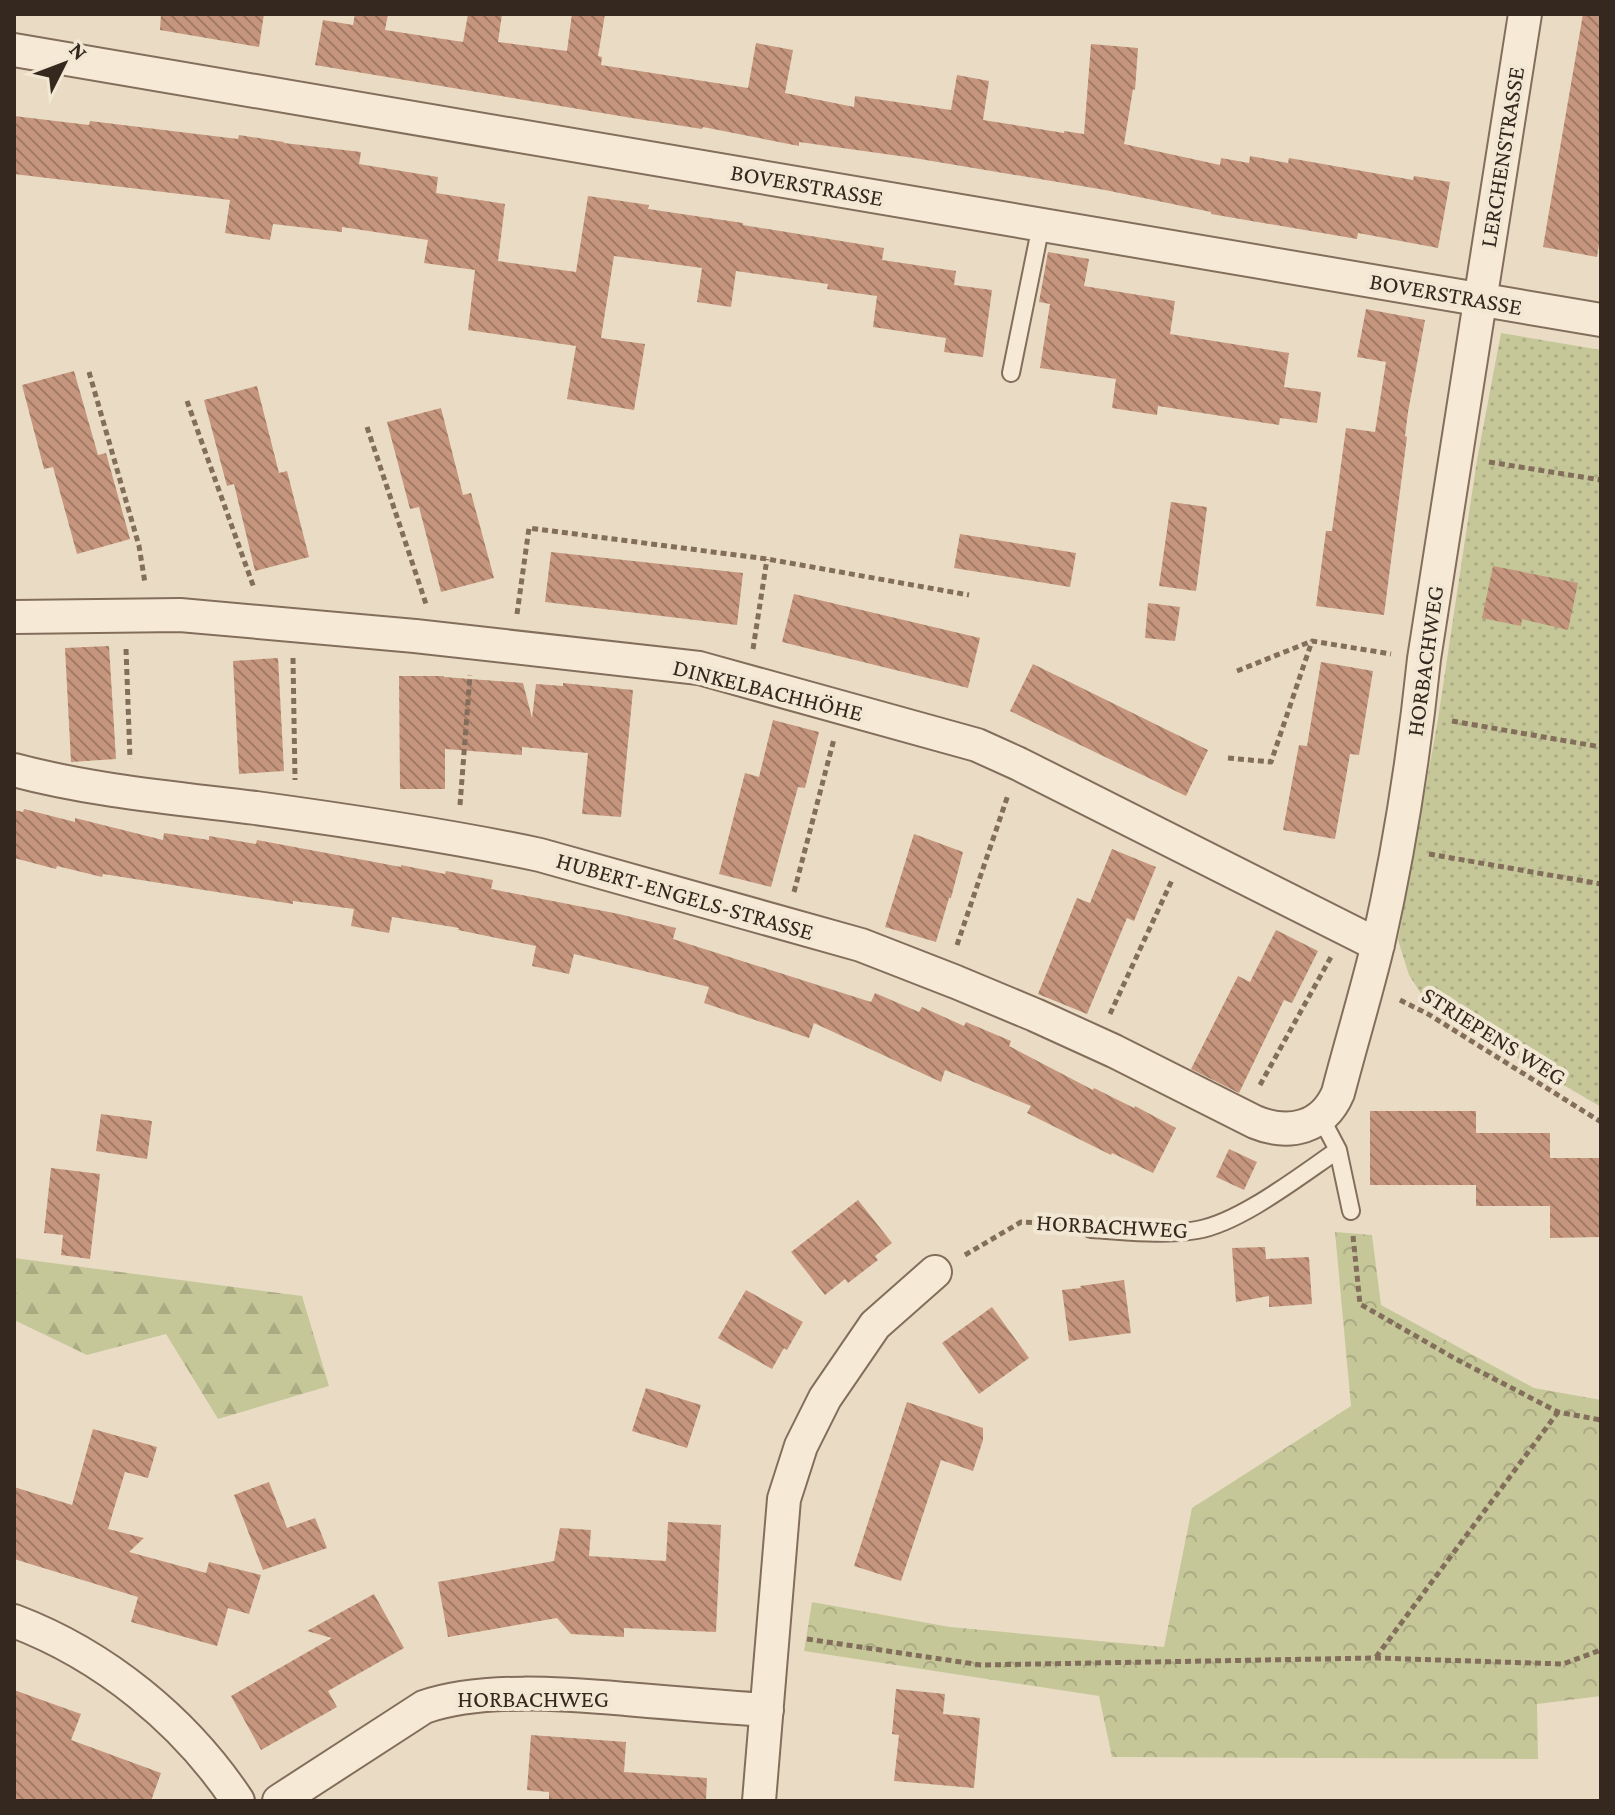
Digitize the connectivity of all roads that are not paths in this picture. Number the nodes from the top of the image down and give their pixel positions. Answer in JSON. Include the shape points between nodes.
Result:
{"nodes":[{"id":1,"x":1525,"y":14,"type":"edge"},
{"id":2,"x":14,"y":50,"type":"edge"},
{"id":3,"x":1041,"y":225,"type":"junction"},
{"id":4,"x":1480,"y":301,"type":"junction"},
{"id":5,"x":1601,"y":320,"type":"edge"},
{"id":6,"x":1011,"y":373,"type":"dead end"},
{"id":7,"x":14,"y":617,"type":"edge"},
{"id":8,"x":14,"y":770,"type":"edge"},
{"id":9,"x":1378,"y":945,"type":"junction"},
{"id":10,"x":1320,"y":1116,"type":"junction"},
{"id":11,"x":1338,"y":1150,"type":"junction"},
{"id":12,"x":1351,"y":1211,"type":"road end"},
{"id":13,"x":1091,"y":1229,"type":"road end"},
{"id":14,"x":935,"y":1272,"type":"road end"},
{"id":15,"x":14,"y":1621,"type":"edge"},
{"id":16,"x":767,"y":1710,"type":"junction"},
{"id":17,"x":238,"y":1801,"type":"edge"},
{"id":18,"x":279,"y":1801,"type":"edge"},
{"id":19,"x":759,"y":1801,"type":"edge"}],
"edges":[{"from":1,"to":4,"type":"street","name":"LERCHENSTRASSE"},
{"from":2,"to":3,"type":"street","name":"BOVERSTRASSE"},
{"from":3,"to":4,"type":"street","name":"BOVERSTRASSE"},
{"from":3,"to":6,"type":"lane"},
{"from":4,"to":5,"type":"street","name":"BOVERSTRASSE"},
{"from":4,"to":9,"type":"street","name":"HORBACHWEG"},
{"from":7,"to":9,"type":"street","name":"DINKELBACHHÖHE","via":[[180,615],[699,668],[977,745]]},
{"from":8,"to":10,"type":"street","name":"HUBERT-ENGELS-STRASSE","via":[[131,793],[305,815],[540,855],[861,945],[1035,1015],[1271,1129],[1300,1127]]},
{"from":9,"to":10,"type":"street","name":"HORBACHWEG","via":[[1338,1093]]},
{"from":10,"to":11,"type":"lane"},
{"from":11,"to":12,"type":"lane"},
{"from":11,"to":13,"type":"lane","name":"HORBACHWEG","via":[[1255,1205],[1201,1230]]},
{"from":14,"to":16,"type":"street","via":[[875,1325],[825,1398],[801,1446],[784,1499]]},
{"from":15,"to":17,"type":"street","via":[[99,1664],[151,1703],[203,1754]]},
{"from":16,"to":18,"type":"street","name":"HORBACHWEG","via":[[563,1694],[445,1700],[424,1707]]},
{"from":16,"to":19,"type":"street"}]}
